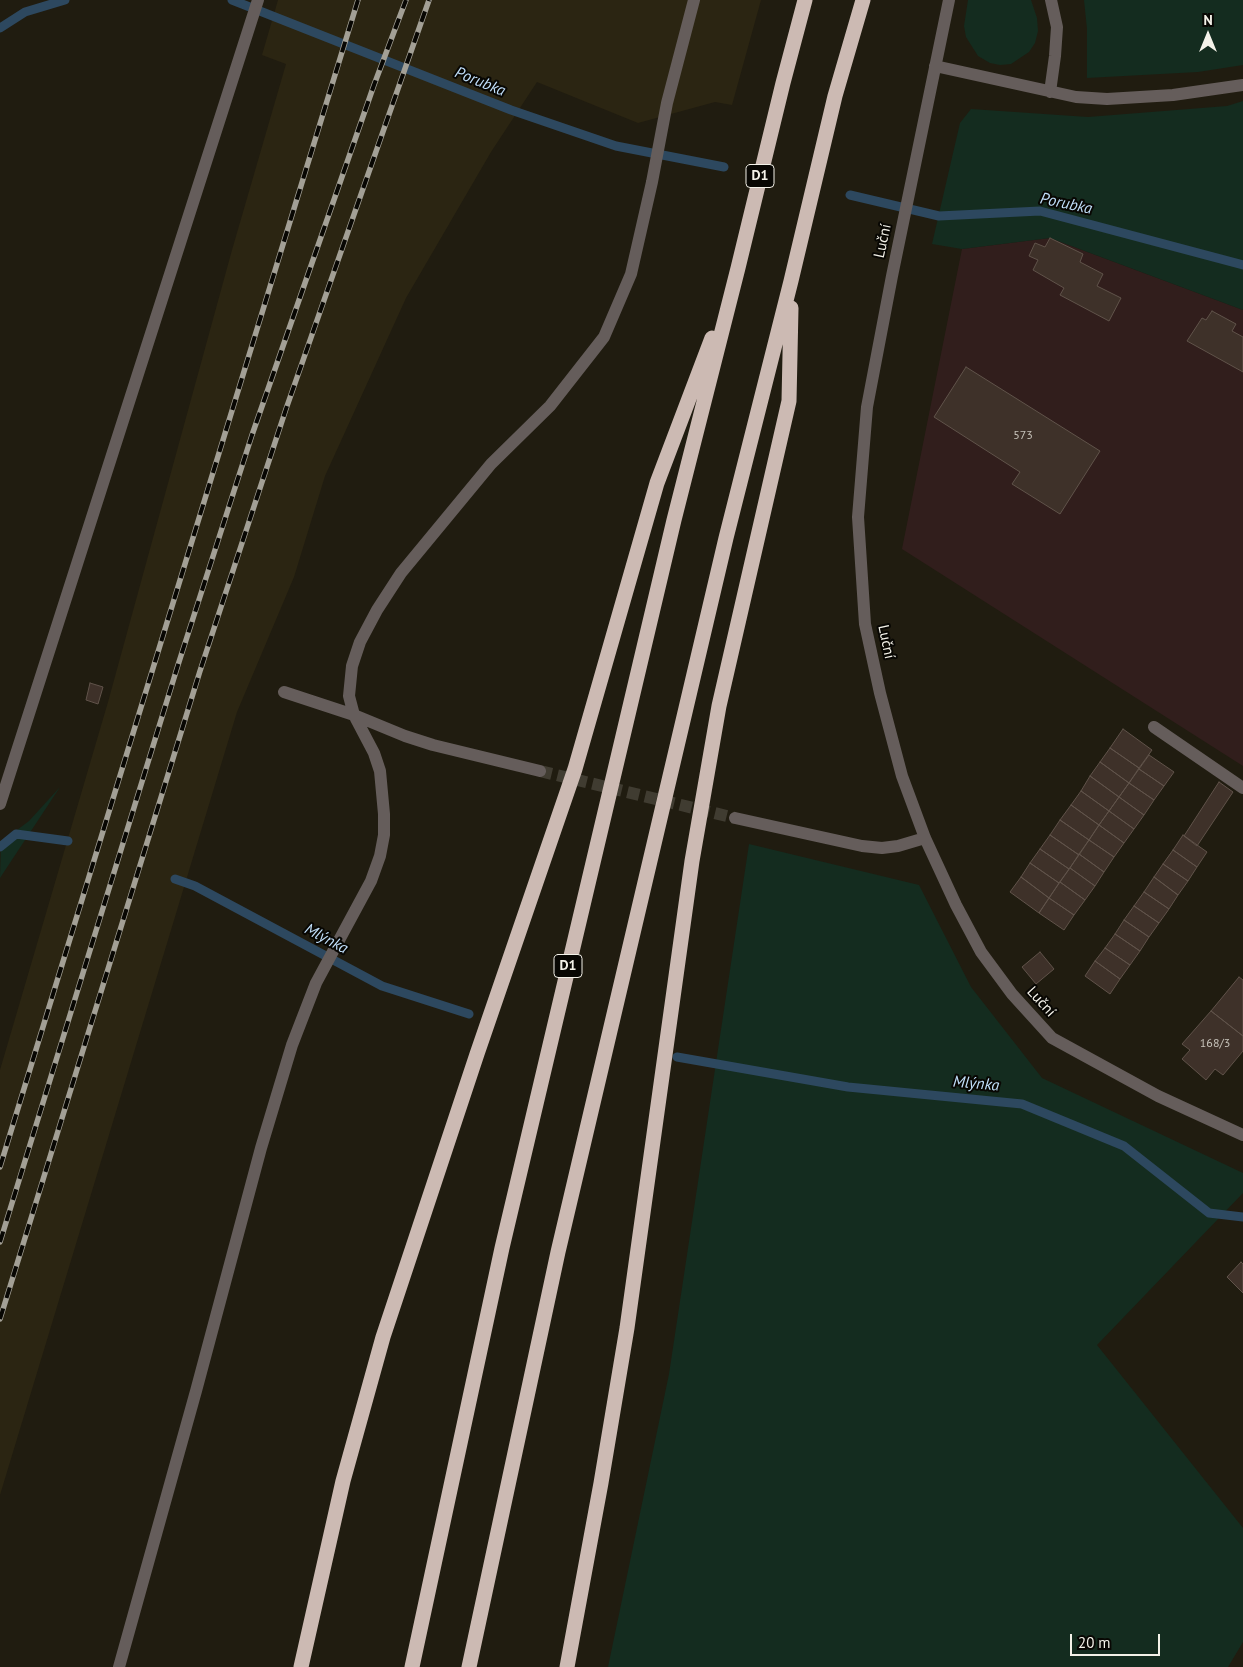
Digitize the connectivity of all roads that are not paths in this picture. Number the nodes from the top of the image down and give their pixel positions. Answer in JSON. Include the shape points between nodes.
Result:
{"nodes":[{"id":1,"x":258,"y":0,"type":"edge"},
{"id":2,"x":694,"y":0,"type":"edge"},
{"id":3,"x":806,"y":0,"type":"edge"},
{"id":4,"x":863,"y":0,"type":"edge"},
{"id":5,"x":949,"y":0,"type":"edge"},
{"id":6,"x":1051,"y":0,"type":"edge"},
{"id":7,"x":935,"y":66,"type":"junction"},
{"id":8,"x":1243,"y":85,"type":"edge"},
{"id":9,"x":1050,"y":92,"type":"junction"},
{"id":10,"x":738,"y":268,"type":"junction"},
{"id":11,"x":791,"y":281,"type":"junction"},
{"id":12,"x":284,"y":692,"type":"dead end"},
{"id":13,"x":354,"y":715,"type":"junction"},
{"id":14,"x":1154,"y":727,"type":"dead end"},
{"id":15,"x":540,"y":772,"type":"tunnel mouth"},
{"id":16,"x":1243,"y":788,"type":"edge"},
{"id":17,"x":0,"y":804,"type":"edge"},
{"id":18,"x":734,"y":818,"type":"tunnel mouth"},
{"id":19,"x":925,"y":838,"type":"junction"},
{"id":20,"x":1243,"y":1135,"type":"edge"},
{"id":21,"x":119,"y":1667,"type":"edge"},
{"id":22,"x":301,"y":1667,"type":"edge"},
{"id":23,"x":412,"y":1667,"type":"edge"},
{"id":24,"x":469,"y":1667,"type":"edge"},
{"id":25,"x":567,"y":1667,"type":"edge"}],
"edges":[{"from":1,"to":17,"type":"street"},
{"from":2,"to":13,"type":"street","via":[[662,125],[631,274],[604,338],[550,406],[491,464],[401,573],[360,642],[352,666],[350,696]]},
{"from":3,"to":10,"type":"highway","number":"D1"},
{"from":4,"to":11,"type":"highway","via":[[835,96]]},
{"from":5,"to":7,"type":"street","name":"Luční"},
{"from":6,"to":9,"type":"street","via":[[1056,27]]},
{"from":7,"to":9,"type":"street"},
{"from":7,"to":19,"type":"street","name":"Luční","via":[[867,406],[858,517],[867,633],[902,776]]},
{"from":8,"to":9,"type":"street","via":[[1173,95],[1107,99]]},
{"from":10,"to":22,"type":"highway","via":[[657,483],[575,769],[383,1337],[343,1481]]},
{"from":10,"to":23,"type":"highway","number":"D1","via":[[671,530],[504,1238]]},
{"from":11,"to":24,"type":"highway","via":[[726,538],[560,1242]]},
{"from":11,"to":25,"type":"highway","via":[[789,401],[715,726],[692,862],[627,1328]]},
{"from":12,"to":13,"type":"street"},
{"from":13,"to":15,"type":"street","via":[[433,745]]},
{"from":13,"to":21,"type":"street","via":[[380,772],[384,814],[380,856],[371,881],[316,983],[292,1045]]},
{"from":14,"to":16,"type":"street"},
{"from":18,"to":19,"type":"street","via":[[862,846],[898,846]]},
{"from":19,"to":20,"type":"street","name":"Luční","via":[[981,952],[1012,994],[1052,1038],[1158,1096]]}]}
